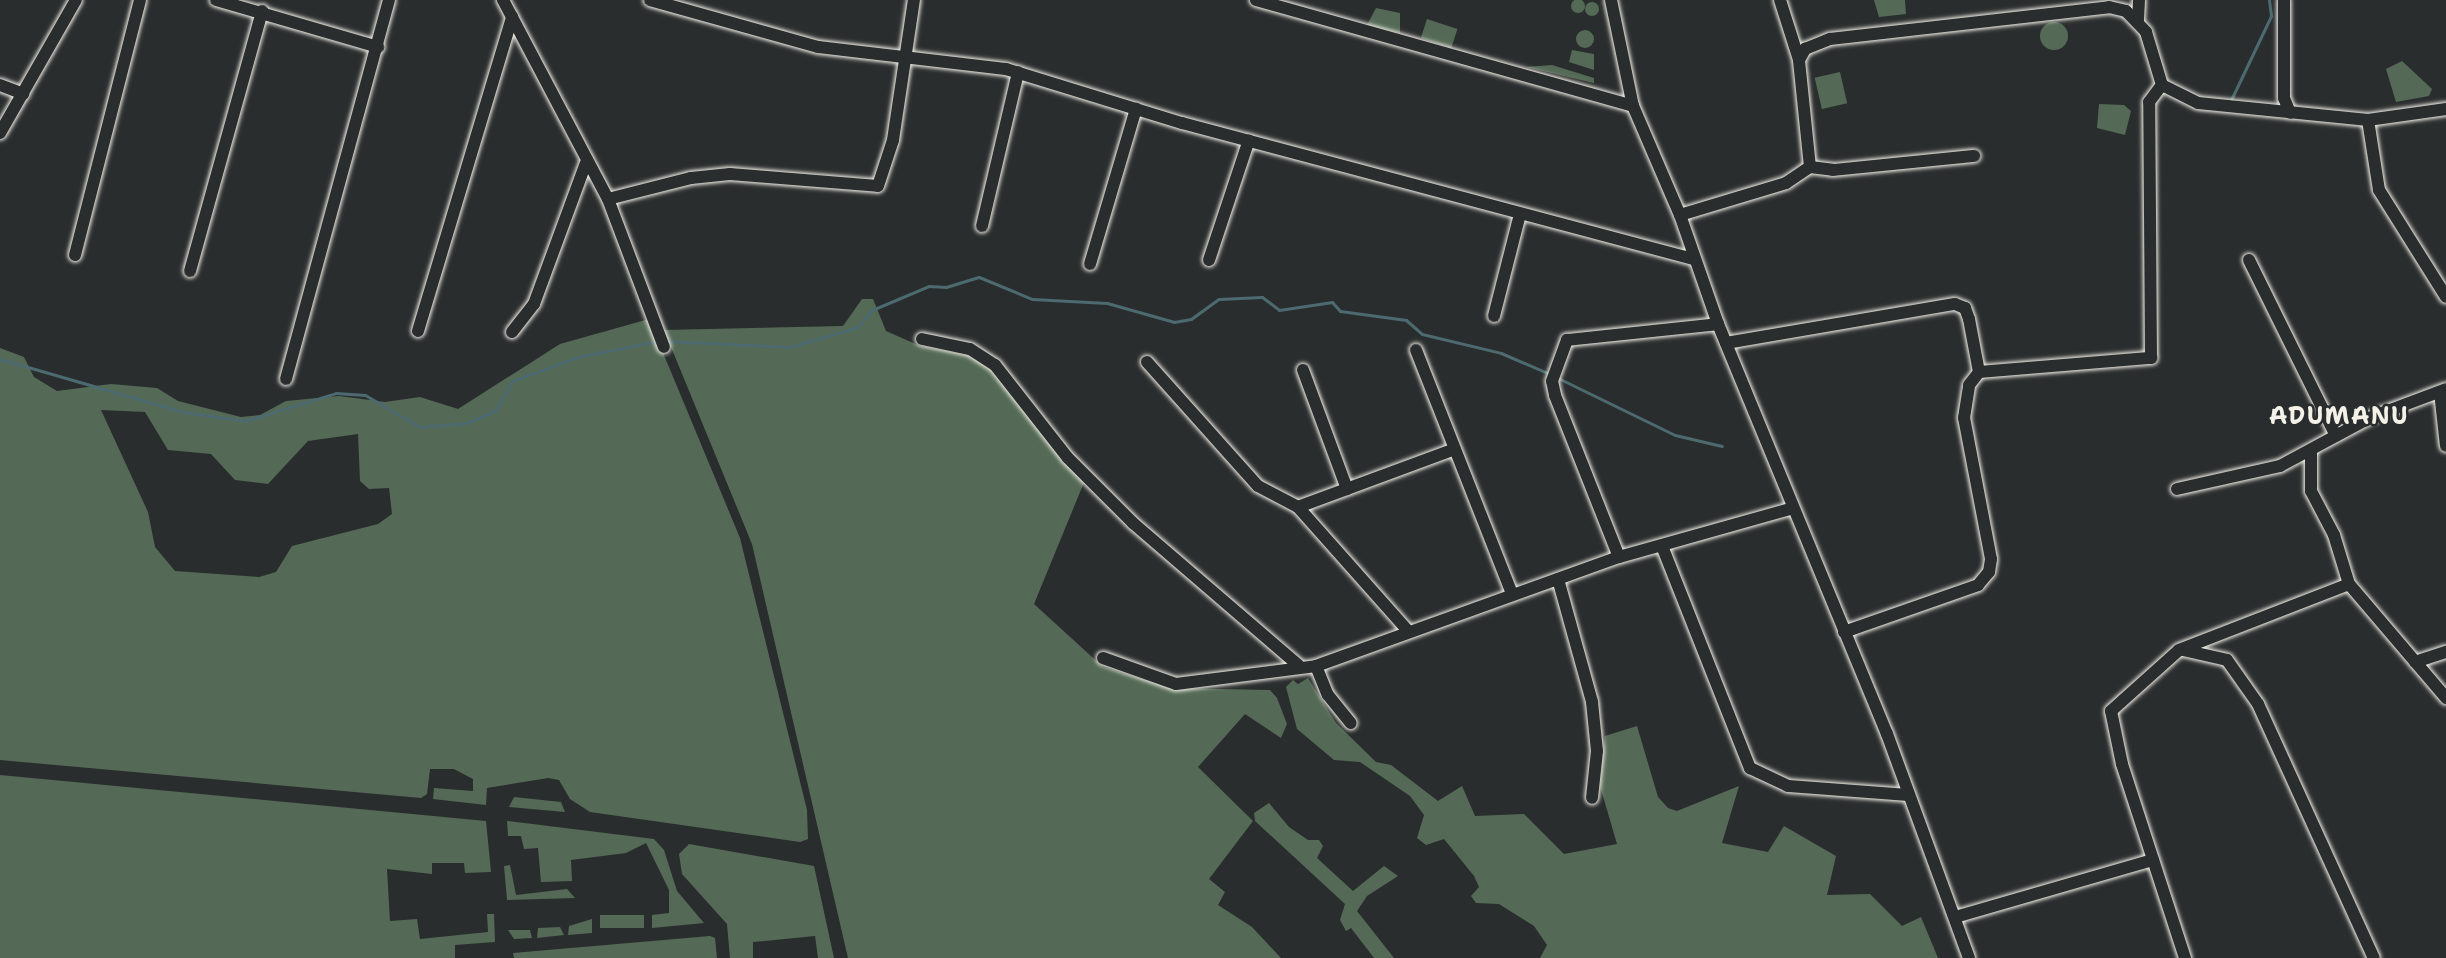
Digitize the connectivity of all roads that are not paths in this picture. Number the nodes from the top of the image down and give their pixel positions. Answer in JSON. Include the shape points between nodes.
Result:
{"nodes":[{"id":1,"x":76,"y":0,"type":"edge"},
{"id":2,"x":140,"y":0,"type":"edge"},
{"id":3,"x":216,"y":0,"type":"edge"},
{"id":4,"x":389,"y":0,"type":"edge"},
{"id":5,"x":503,"y":0,"type":"edge"},
{"id":6,"x":650,"y":0,"type":"edge"},
{"id":7,"x":914,"y":0,"type":"edge"},
{"id":8,"x":1256,"y":0,"type":"edge"},
{"id":9,"x":1611,"y":0,"type":"edge"},
{"id":10,"x":1780,"y":0,"type":"edge"},
{"id":11,"x":2139,"y":0,"type":"edge"},
{"id":12,"x":2284,"y":0,"type":"edge"},
{"id":13,"x":262,"y":11,"type":"junction"},
{"id":14,"x":512,"y":17,"type":"junction"},
{"id":15,"x":2138,"y":20,"type":"junction"},
{"id":16,"x":378,"y":46,"type":"junction"},
{"id":17,"x":905,"y":60,"type":"junction"},
{"id":18,"x":1800,"y":60,"type":"junction"},
{"id":19,"x":1018,"y":72,"type":"junction"},
{"id":20,"x":2162,"y":85,"type":"junction"},
{"id":21,"x":0,"y":86,"type":"edge"},
{"id":22,"x":23,"y":94,"type":"junction"},
{"id":23,"x":1633,"y":106,"type":"junction"},
{"id":24,"x":1136,"y":109,"type":"junction"},
{"id":25,"x":2446,"y":109,"type":"edge"},
{"id":26,"x":2290,"y":112,"type":"junction"},
{"id":27,"x":2368,"y":120,"type":"junction"},
{"id":28,"x":0,"y":133,"type":"edge"},
{"id":29,"x":1249,"y":140,"type":"junction"},
{"id":30,"x":1974,"y":156,"type":"dead end"},
{"id":31,"x":586,"y":163,"type":"junction"},
{"id":32,"x":1810,"y":167,"type":"junction"},
{"id":33,"x":608,"y":199,"type":"junction"},
{"id":34,"x":1520,"y":214,"type":"junction"},
{"id":35,"x":1680,"y":215,"type":"junction"},
{"id":36,"x":982,"y":226,"type":"dead end"},
{"id":37,"x":75,"y":255,"type":"dead end"},
{"id":38,"x":1693,"y":259,"type":"junction"},
{"id":39,"x":1209,"y":260,"type":"dead end"},
{"id":40,"x":2249,"y":260,"type":"dead end"},
{"id":41,"x":1090,"y":264,"type":"dead end"},
{"id":42,"x":189,"y":271,"type":"dead end"},
{"id":43,"x":2446,"y":297,"type":"edge"},
{"id":44,"x":1494,"y":316,"type":"dead end"},
{"id":45,"x":1718,"y":324,"type":"junction"},
{"id":46,"x":418,"y":331,"type":"dead end"},
{"id":47,"x":512,"y":332,"type":"dead end"},
{"id":48,"x":922,"y":339,"type":"dead end"},
{"id":49,"x":1726,"y":343,"type":"junction"},
{"id":50,"x":664,"y":347,"type":"dead end"},
{"id":51,"x":1416,"y":350,"type":"dead end"},
{"id":52,"x":1148,"y":362,"type":"dead end"},
{"id":53,"x":1303,"y":370,"type":"dead end"},
{"id":54,"x":1979,"y":372,"type":"junction"},
{"id":55,"x":286,"y":380,"type":"dead end"},
{"id":56,"x":2443,"y":390,"type":"edge"},
{"id":57,"x":2336,"y":436,"type":"junction"},
{"id":58,"x":2446,"y":446,"type":"edge"},
{"id":59,"x":1455,"y":449,"type":"junction"},
{"id":60,"x":2311,"y":450,"type":"junction"},
{"id":61,"x":1347,"y":489,"type":"junction"},
{"id":62,"x":2177,"y":489,"type":"dead end"},
{"id":63,"x":1298,"y":507,"type":"junction"},
{"id":64,"x":1790,"y":509,"type":"junction"},
{"id":65,"x":1662,"y":546,"type":"junction"},
{"id":66,"x":1619,"y":557,"type":"junction"},
{"id":67,"x":1558,"y":579,"type":"junction"},
{"id":68,"x":2349,"y":584,"type":"junction"},
{"id":69,"x":1512,"y":594,"type":"junction"},
{"id":70,"x":1408,"y":631,"type":"junction"},
{"id":71,"x":1844,"y":632,"type":"junction"},
{"id":72,"x":2179,"y":650,"type":"junction"},
{"id":73,"x":2446,"y":652,"type":"edge"},
{"id":74,"x":1103,"y":658,"type":"dead end"},
{"id":75,"x":2415,"y":662,"type":"junction"},
{"id":76,"x":1298,"y":666,"type":"junction"},
{"id":77,"x":1316,"y":666,"type":"junction"},
{"id":78,"x":2446,"y":698,"type":"edge"},
{"id":79,"x":1351,"y":723,"type":"dead end"},
{"id":80,"x":1909,"y":795,"type":"junction"},
{"id":81,"x":1592,"y":798,"type":"dead end"},
{"id":82,"x":2153,"y":860,"type":"junction"},
{"id":83,"x":1955,"y":918,"type":"junction"},
{"id":84,"x":1969,"y":958,"type":"edge"},
{"id":85,"x":2185,"y":958,"type":"edge"},
{"id":86,"x":2374,"y":958,"type":"edge"}],
"edges":[{"from":1,"to":22,"type":"street"},
{"from":2,"to":37,"type":"street"},
{"from":3,"to":13,"type":"street"},
{"from":4,"to":16,"type":"street"},
{"from":5,"to":14,"type":"street"},
{"from":6,"to":17,"type":"street","via":[[818,47]]},
{"from":7,"to":17,"type":"street"},
{"from":8,"to":23,"type":"street"},
{"from":9,"to":23,"type":"street"},
{"from":10,"to":18,"type":"street"},
{"from":11,"to":15,"type":"street"},
{"from":12,"to":26,"type":"street","via":[[2284,98]]},
{"from":13,"to":16,"type":"street"},
{"from":13,"to":42,"type":"street"},
{"from":14,"to":31,"type":"street"},
{"from":14,"to":46,"type":"street"},
{"from":15,"to":18,"type":"street","via":[[2109,7],[2064,11],[1830,39],[1805,49]]},
{"from":15,"to":20,"type":"street"},
{"from":16,"to":55,"type":"street"},
{"from":17,"to":19,"type":"street","via":[[969,62]]},
{"from":17,"to":33,"type":"street","via":[[893,140],[878,186],[730,174],[691,177]]},
{"from":18,"to":32,"type":"street"},
{"from":19,"to":24,"type":"street"},
{"from":19,"to":36,"type":"street"},
{"from":20,"to":26,"type":"street","via":[[2198,103]]},
{"from":20,"to":54,"type":"street","via":[[2149,102],[2151,358]]},
{"from":21,"to":22,"type":"street"},
{"from":22,"to":28,"type":"street"},
{"from":23,"to":35,"type":"street"},
{"from":24,"to":29,"type":"street"},
{"from":24,"to":41,"type":"street"},
{"from":25,"to":27,"type":"street"},
{"from":26,"to":27,"type":"street"},
{"from":27,"to":43,"type":"street","via":[[2379,190]]},
{"from":29,"to":34,"type":"street"},
{"from":29,"to":39,"type":"street"},
{"from":30,"to":32,"type":"street","via":[[1833,171]]},
{"from":31,"to":33,"type":"street"},
{"from":31,"to":47,"type":"street","via":[[534,304]]},
{"from":32,"to":35,"type":"street","via":[[1786,183]]},
{"from":33,"to":50,"type":"street"},
{"from":34,"to":38,"type":"street"},
{"from":34,"to":44,"type":"street"},
{"from":35,"to":38,"type":"street"},
{"from":38,"to":45,"type":"street"},
{"from":40,"to":57,"type":"street"},
{"from":45,"to":49,"type":"street"},
{"from":45,"to":66,"type":"street","via":[[1636,336],[1574,335],[1567,340],[1553,377]]},
{"from":48,"to":76,"type":"street","via":[[970,349],[995,365],[1068,458],[1117,507]]},
{"from":49,"to":54,"type":"street","via":[[1955,304],[1965,308],[1969,319]]},
{"from":49,"to":64,"type":"street"},
{"from":51,"to":59,"type":"street"},
{"from":52,"to":63,"type":"street","via":[[1258,486]]},
{"from":53,"to":61,"type":"street"},
{"from":54,"to":71,"type":"street","via":[[1969,385],[1964,418],[1991,559],[1989,573],[1978,585]]},
{"from":56,"to":57,"type":"street"},
{"from":56,"to":58,"type":"street"},
{"from":57,"to":60,"type":"street"},
{"from":59,"to":61,"type":"street"},
{"from":59,"to":69,"type":"street"},
{"from":60,"to":62,"type":"street","via":[[2246,477]]},
{"from":60,"to":68,"type":"street","via":[[2311,491],[2334,535]]},
{"from":61,"to":63,"type":"street"},
{"from":63,"to":70,"type":"street"},
{"from":64,"to":65,"type":"street"},
{"from":64,"to":71,"type":"street"},
{"from":65,"to":66,"type":"street"},
{"from":65,"to":80,"type":"street","via":[[1750,768],[1788,786]]},
{"from":66,"to":67,"type":"street"},
{"from":67,"to":69,"type":"street"},
{"from":67,"to":81,"type":"street","via":[[1592,702],[1597,751]]},
{"from":68,"to":72,"type":"street"},
{"from":68,"to":75,"type":"street"},
{"from":69,"to":70,"type":"street"},
{"from":70,"to":77,"type":"street"},
{"from":71,"to":80,"type":"street"},
{"from":72,"to":82,"type":"street","via":[[2115,703],[2110,719]]},
{"from":72,"to":86,"type":"street","via":[[2227,660],[2258,704]]},
{"from":73,"to":75,"type":"street"},
{"from":74,"to":76,"type":"street","via":[[1176,684]]},
{"from":75,"to":78,"type":"street"},
{"from":76,"to":77,"type":"street"},
{"from":77,"to":79,"type":"street","via":[[1328,695]]},
{"from":80,"to":83,"type":"street"},
{"from":82,"to":83,"type":"street"},
{"from":82,"to":85,"type":"street"},
{"from":83,"to":84,"type":"street"}]}
